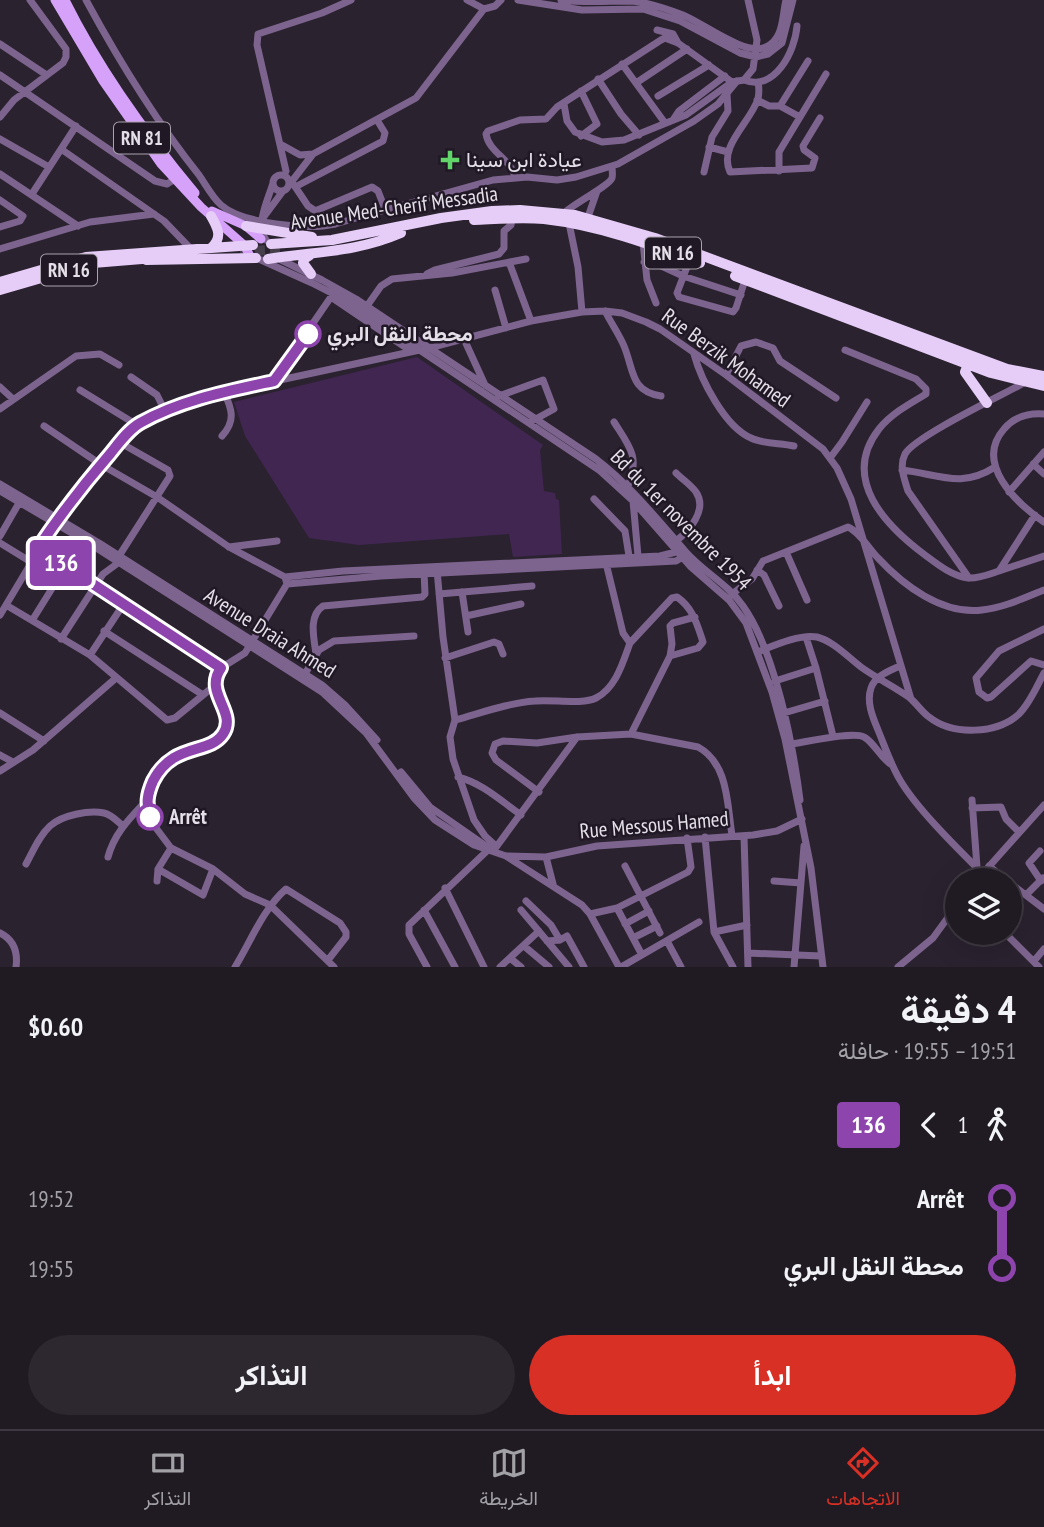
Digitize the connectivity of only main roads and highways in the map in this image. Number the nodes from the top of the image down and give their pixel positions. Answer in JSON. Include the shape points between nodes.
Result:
{"nodes":[{"id":1,"x":55,"y":0,"type":"edge"},
{"id":2,"x":65,"y":0,"type":"edge"},
{"id":3,"x":178,"y":178,"type":"junction"},
{"id":4,"x":219,"y":213,"type":"junction"},
{"id":5,"x":566,"y":218,"type":"junction"},
{"id":6,"x":246,"y":226,"type":"joint"},
{"id":7,"x":401,"y":233,"type":"junction"},
{"id":8,"x":343,"y":238,"type":"junction"},
{"id":9,"x":260,"y":245,"type":"junction"},
{"id":10,"x":211,"y":248,"type":"junction"},
{"id":11,"x":285,"y":249,"type":"tunnel mouth"},
{"id":12,"x":310,"y":255,"type":"junction"},
{"id":13,"x":312,"y":274,"type":"road end"},
{"id":14,"x":0,"y":282,"type":"edge"},
{"id":15,"x":0,"y":290,"type":"edge"},
{"id":16,"x":968,"y":364,"type":"junction"},
{"id":17,"x":1044,"y":376,"type":"edge"},
{"id":18,"x":1044,"y":386,"type":"edge"},
{"id":19,"x":988,"y":403,"type":"road end"}],
"edges":[{"from":1,"to":3,"type":"main road","number":"RN 81","via":[[103,81]]},
{"from":2,"to":3,"type":"main road","number":"RN 81"},
{"from":3,"to":4,"type":"main road","number":"RN 81"},
{"from":4,"to":6,"type":"main road","number":"RN 81"},
{"from":4,"to":9,"type":"main road","number":"RN 81"},
{"from":4,"to":10,"type":"highway","via":[[217,242]]},
{"from":5,"to":7,"type":"highway","number":"RN 16","via":[[471,220]]},
{"from":5,"to":8,"type":"highway","name":"Avenue Med-Cherif Messadia","number":"RN 16","via":[[520,210],[492,211]]},
{"from":5,"to":16,"type":"highway","number":"RN 16","via":[[690,259]]},
{"from":5,"to":17,"type":"highway","number":"RN 16","via":[[588,218],[655,238],[952,351]]},
{"from":6,"to":9,"type":"highway"},
{"from":7,"to":11,"type":"highway","number":"RN 16","via":[[342,245]]},
{"from":7,"to":12,"type":"highway","via":[[372,245]]},
{"from":8,"to":9,"type":"highway","name":"Avenue Med-Cherif Messadia","number":"RN 16"},
{"from":8,"to":9,"type":"highway"},
{"from":9,"to":10,"type":"highway","name":"Avenue Med-Cherif Messadia","number":"RN 16"},
{"from":9,"to":12,"type":"highway"},
{"from":9,"to":15,"type":"highway","number":"RN 16","via":[[93,263]]},
{"from":10,"to":14,"type":"highway","name":"Avenue Med-Cherif Messadia","number":"RN 16","via":[[86,257]]},
{"from":12,"to":13,"type":"highway","via":[[303,263]]},
{"from":16,"to":18,"type":"highway","number":"RN 16"},
{"from":16,"to":19,"type":"highway","via":[[965,372]]}]}
